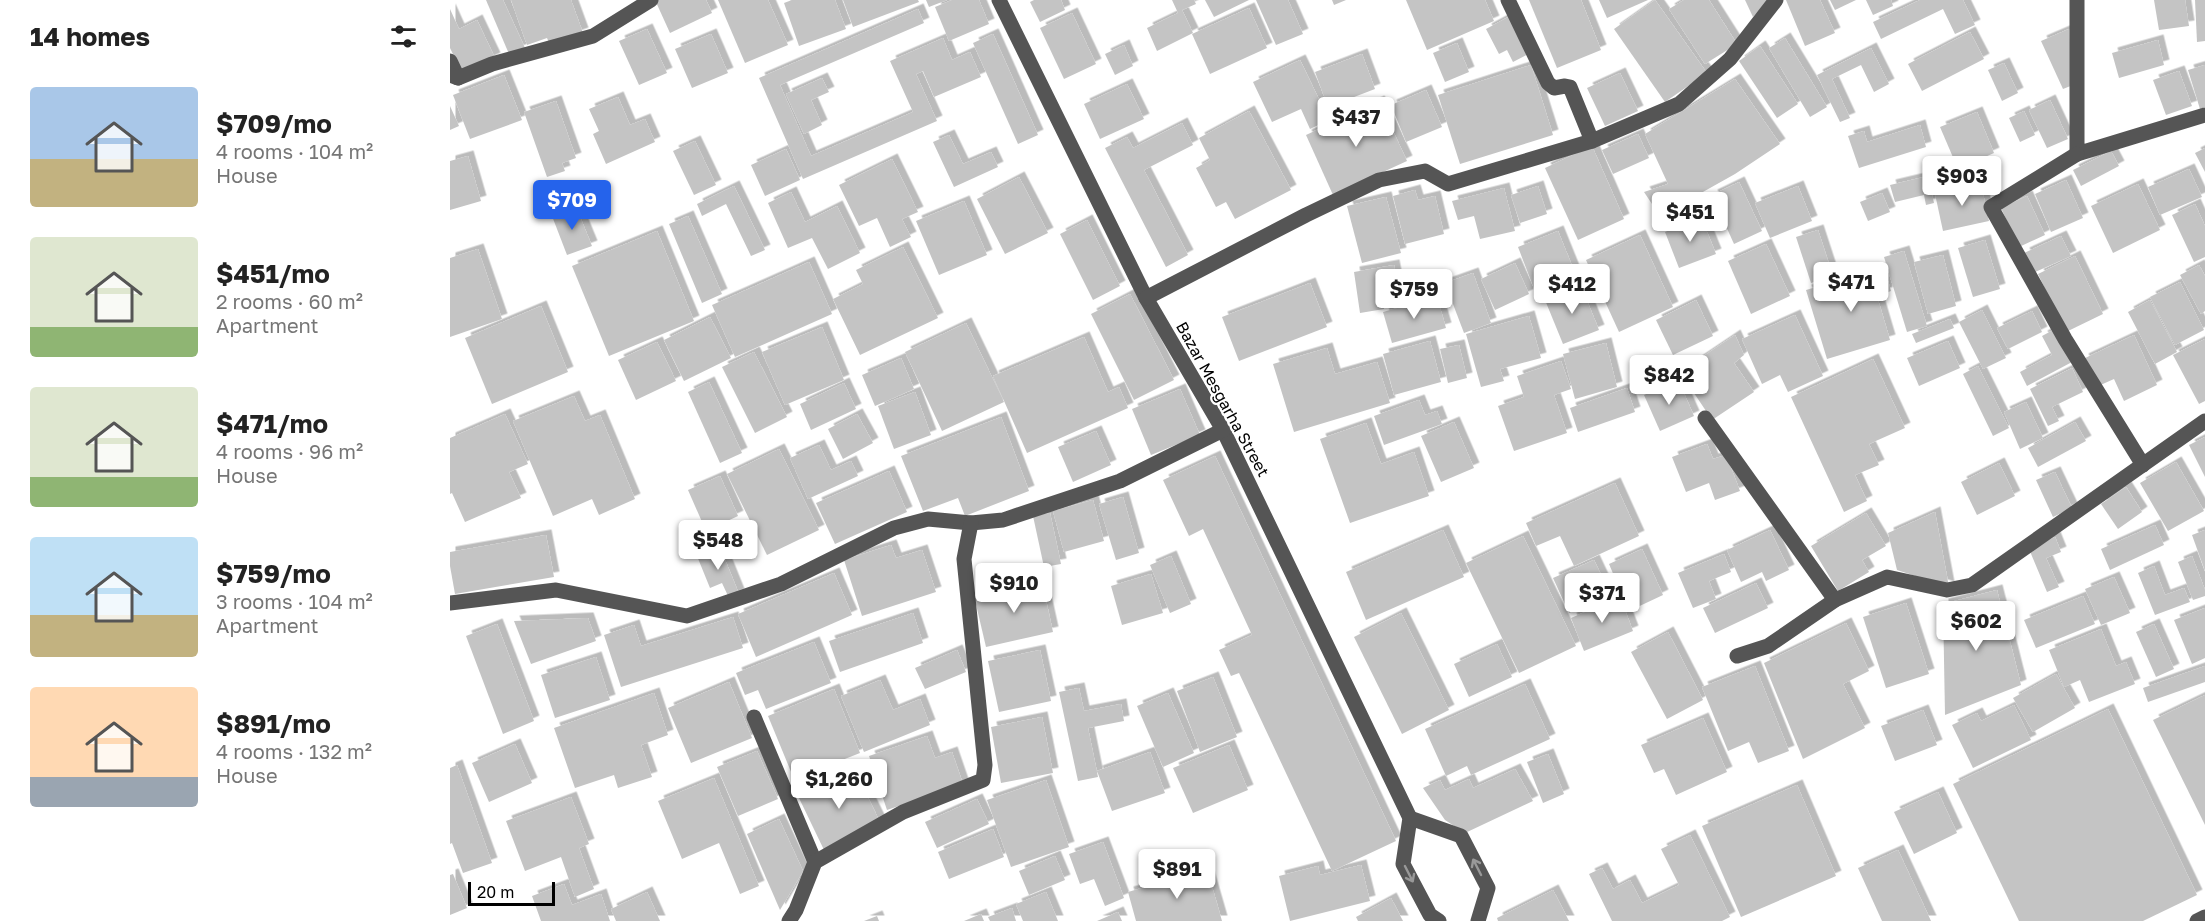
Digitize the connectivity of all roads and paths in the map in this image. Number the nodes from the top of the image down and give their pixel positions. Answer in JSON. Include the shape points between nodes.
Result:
{"nodes":[{"id":1,"x":651,"y":0,"type":"edge"},
{"id":2,"x":999,"y":0,"type":"edge"},
{"id":3,"x":1508,"y":0,"type":"edge"},
{"id":4,"x":1776,"y":0,"type":"edge"},
{"id":5,"x":2077,"y":0,"type":"edge"},
{"id":6,"x":450,"y":61,"type":"edge"},
{"id":7,"x":454,"y":76,"type":"edge"},
{"id":8,"x":2205,"y":115,"type":"edge"},
{"id":9,"x":1592,"y":141,"type":"junction"},
{"id":10,"x":2077,"y":154,"type":"junction"},
{"id":11,"x":1146,"y":298,"type":"junction"},
{"id":12,"x":1705,"y":418,"type":"dead end"},
{"id":13,"x":2205,"y":421,"type":"edge"},
{"id":14,"x":1223,"y":430,"type":"junction"},
{"id":15,"x":2143,"y":465,"type":"junction"},
{"id":16,"x":971,"y":523,"type":"junction"},
{"id":17,"x":1835,"y":600,"type":"junction"},
{"id":18,"x":450,"y":603,"type":"edge"},
{"id":19,"x":1737,"y":656,"type":"dead end"},
{"id":20,"x":754,"y":717,"type":"dead end"},
{"id":21,"x":1410,"y":818,"type":"junction"},
{"id":22,"x":815,"y":862,"type":"junction"},
{"id":23,"x":2205,"y":917,"type":"edge"},
{"id":24,"x":789,"y":921,"type":"edge"},
{"id":25,"x":1439,"y":921,"type":"edge"},
{"id":26,"x":1478,"y":921,"type":"edge"},
{"id":27,"x":2197,"y":921,"type":"edge"}],
"edges":[{"from":1,"to":7,"type":"street","via":[[592,36]]},
{"from":2,"to":11,"type":"street","name":"Bazar Mesgarha Street"},
{"from":3,"to":9,"type":"street","via":[[1548,83],[1554,88],[1570,87]]},
{"from":4,"to":9,"type":"street","via":[[1730,59],[1679,104]]},
{"from":5,"to":10,"type":"street"},
{"from":6,"to":7,"type":"street"},
{"from":8,"to":10,"type":"street"},
{"from":9,"to":11,"type":"street","via":[[1448,184],[1425,171],[1379,180]]},
{"from":10,"to":15,"type":"street","via":[[1991,207],[2065,339]]},
{"from":11,"to":14,"type":"street","name":"Bazar Mesgarha Street"},
{"from":12,"to":17,"type":"street"},
{"from":13,"to":15,"type":"street"},
{"from":14,"to":16,"type":"street","via":[[1120,481],[1004,520]]},
{"from":14,"to":21,"type":"street","name":"Bazar Mesgarha Street"},
{"from":15,"to":17,"type":"street","via":[[1972,585],[1947,590],[1887,576]]},
{"from":16,"to":18,"type":"street","via":[[928,519],[894,528],[781,584],[687,616],[556,590]]},
{"from":16,"to":22,"type":"street","via":[[964,559],[986,765],[983,780],[903,812]]},
{"from":17,"to":19,"type":"street","via":[[1768,646]]},
{"from":20,"to":22,"type":"street"},
{"from":21,"to":25,"type":"street","one_way":true,"via":[[1403,864],[1430,915]]},
{"from":26,"to":21,"type":"street","one_way":true,"via":[[1488,888],[1461,836]]},
{"from":22,"to":24,"type":"street"},
{"from":23,"to":27,"type":"street"}]}
